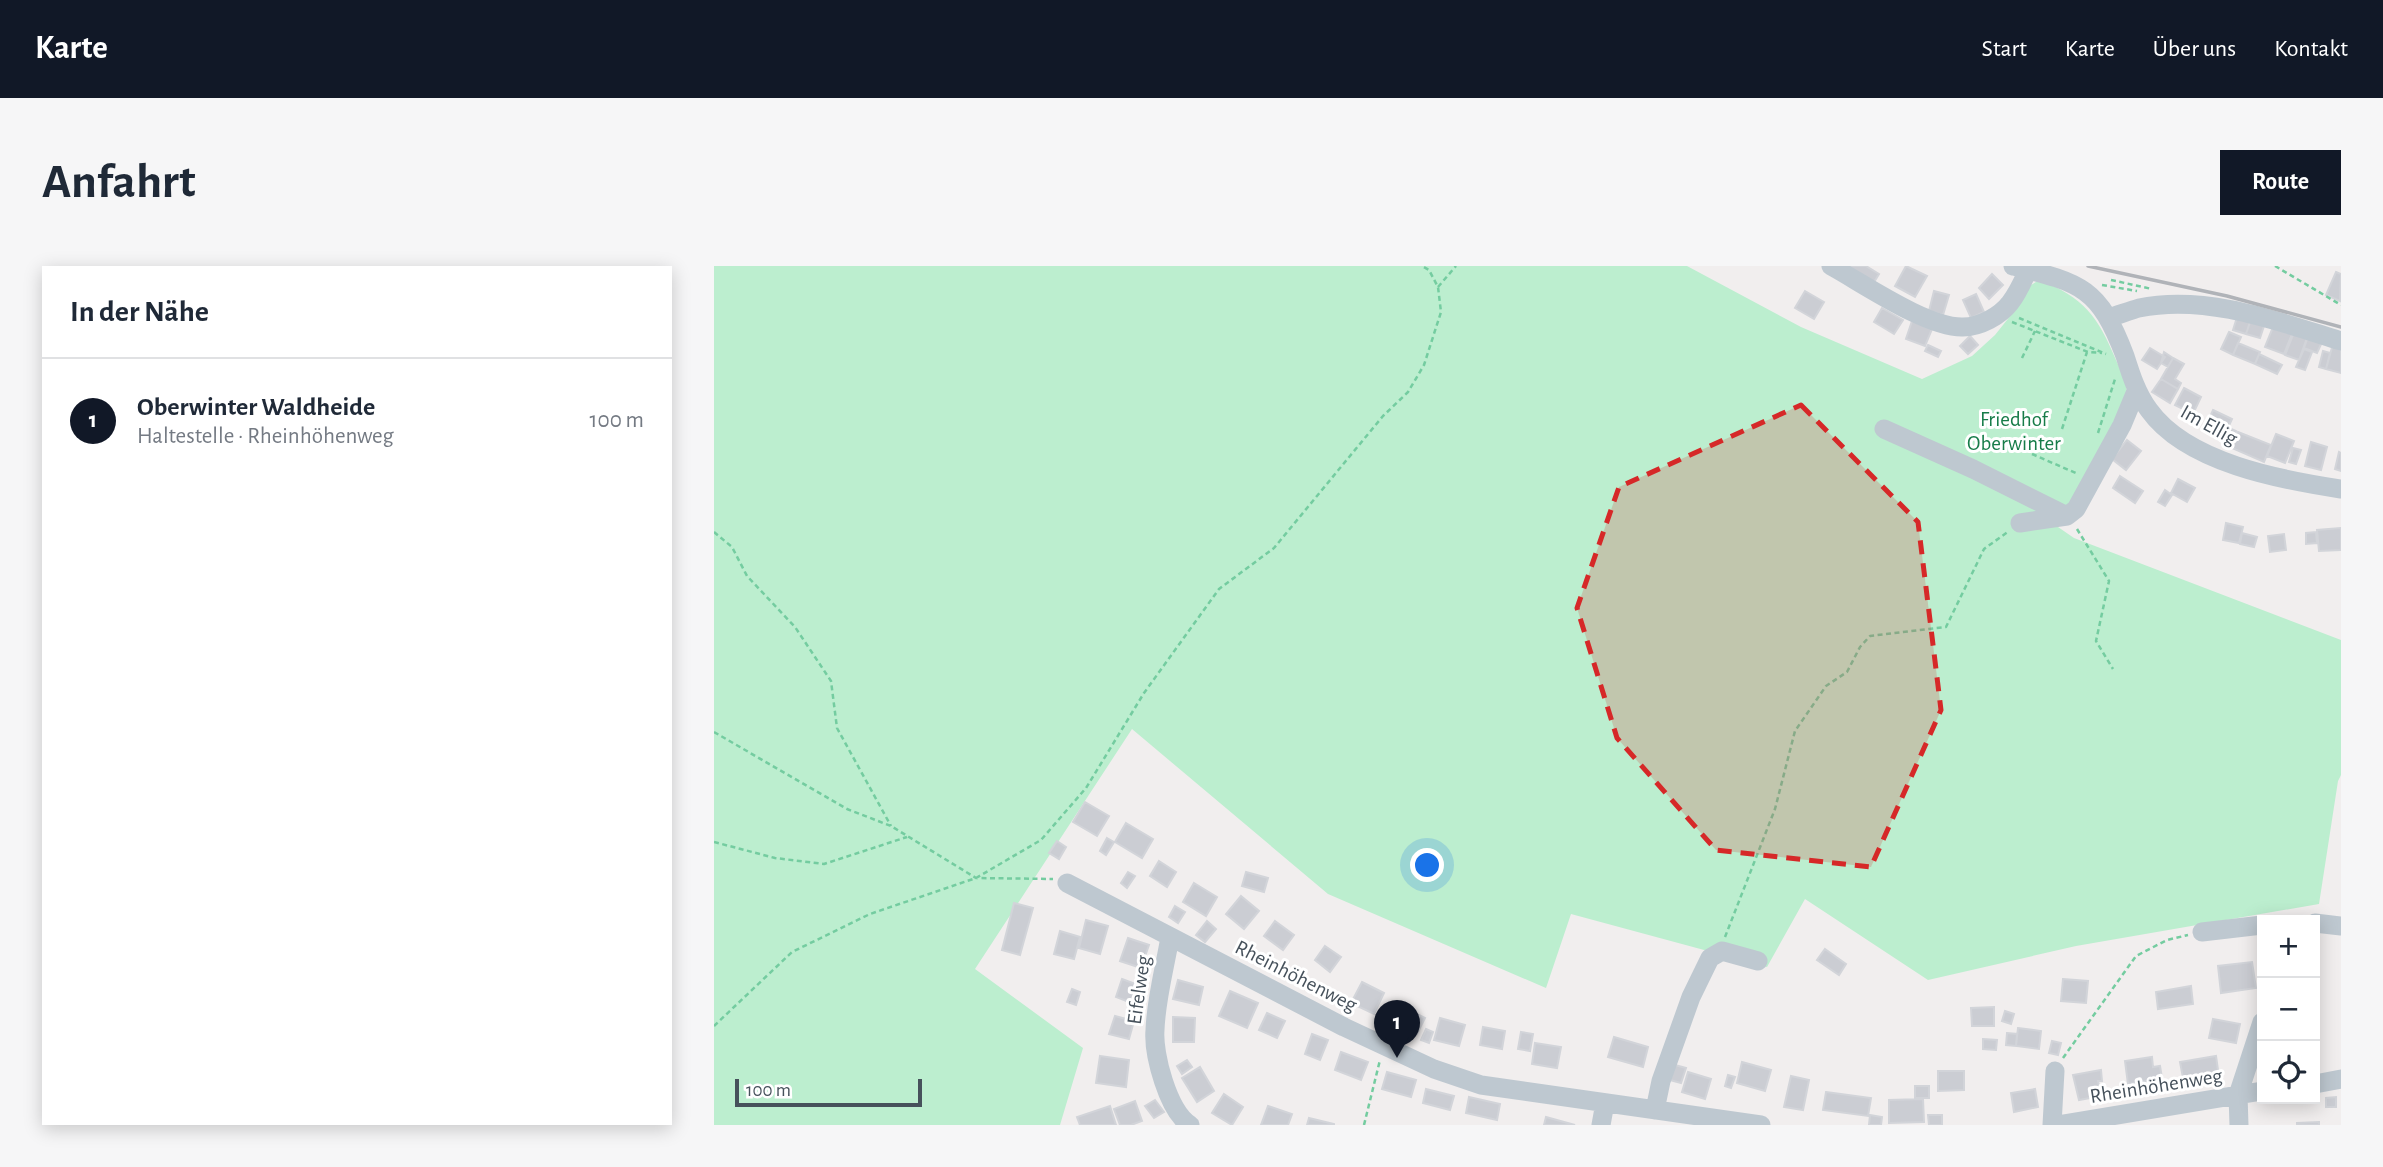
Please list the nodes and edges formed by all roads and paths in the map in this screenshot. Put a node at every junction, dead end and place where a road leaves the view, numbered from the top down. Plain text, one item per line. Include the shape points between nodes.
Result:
1 (1422, 266) edge
2 (1456, 266) edge
3 (1831, 266) edge
4 (2275, 266) edge
5 (2021, 268) edge
6 (1438, 287) junction
7 (2341, 305) edge
8 (2011, 315) dead end
9 (2108, 318) junction
10 (2007, 320) dead end
11 (2035, 331) junction
12 (2341, 341) edge
13 (2088, 352) junction
14 (2105, 353) junction
15 (2112, 355) dead end
16 (2022, 358) dead end
17 (2117, 371) dead end
18 (2137, 389) junction
19 (1884, 429) dead end
20 (2062, 429) dead end
21 (2096, 440) dead end
22 (2032, 454) dead end
23 (2085, 477) dead end
24 (2341, 489) edge
25 (2067, 516) junction
26 (2020, 523) joint
27 (714, 532) edge
28 (2113, 670) dead end
29 (714, 732) edge
30 (891, 826) junction
31 (907, 836) junction
32 (714, 842) edge
33 (976, 878) junction
34 (1067, 883) joint
35 (2320, 924) edge
36 (2257, 926) edge
37 (2341, 926) edge
38 (2202, 932) joint
39 (1170, 937) junction
40 (1720, 952) junction
41 (1758, 961) dead end
42 (714, 1026) edge
43 (2257, 1037) edge
44 (1384, 1047) junction
45 (2055, 1071) joint
46 (2341, 1079) edge
47 (2320, 1083) edge
48 (2257, 1092) edge
49 (2238, 1095) junction
50 (1605, 1104) junction
51 (1655, 1110) junction
52 (1190, 1125) edge
53 (1364, 1125) edge
54 (1601, 1125) edge
55 (1762, 1125) edge
56 (2060, 1125) edge
57 (2239, 1125) edge

1 - 6 path
2 - 6 path
3 - 5 street via 1931,320 1966,328 1981,324 2009,305 2018,293
4 - 7 path
5 - 9 street, Im Ellig via 2076,285 2090,294
6 - 33 path via 1441,312 1423,365 1408,392 1274,548 1219,589 1144,693 1086,788 1041,840
8 - 14 path
9 - 12 street via 2163,305 2194,305 2258,316
9 - 18 street, Im Ellig
10 - 11 path
11 - 13 path
11 - 16 path
13 - 14 path
13 - 20 path
14 - 15 path
17 - 21 path
18 - 24 street, Im Ellig via 2162,424 2195,447 2264,475
18 - 25 street via 2096,473 2076,509
19 - 25 street
22 - 23 path
25 - 26 street
25 - 28 path via 2109,581 2096,640
26 - 40 path via 1984,549 1946,627 1870,636 1847,672 1826,686 1794,731 1775,809
27 - 30 path via 732,547 747,576 795,626 831,681 837,728
29 - 30 path via 847,808
30 - 31 path
31 - 32 path via 824,864 775,858
31 - 33 path
33 - 34 path via 1051,878
33 - 42 path via 870,914 792,952
34 - 39 street, Rheinhöhenweg
35 - 37 street
36 - 38 street
38 - 45 path via 2167,940 2136,956
39 - 44 street, Rheinhöhenweg
39 - 52 street, Eifelweg via 1154,1031 1161,1071 1174,1106
40 - 41 street
40 - 51 street via 1710,958 1691,997
43 - 49 street
44 - 50 street, Rheinhöhenweg via 1481,1085
44 - 53 path
45 - 56 street
46 - 47 street
48 - 49 street, Rheinhöhenweg
49 - 56 street, Rheinhöhenweg
49 - 57 street
50 - 51 street, Rheinhöhenweg
50 - 54 street
51 - 55 street, Rheinhöhenweg

